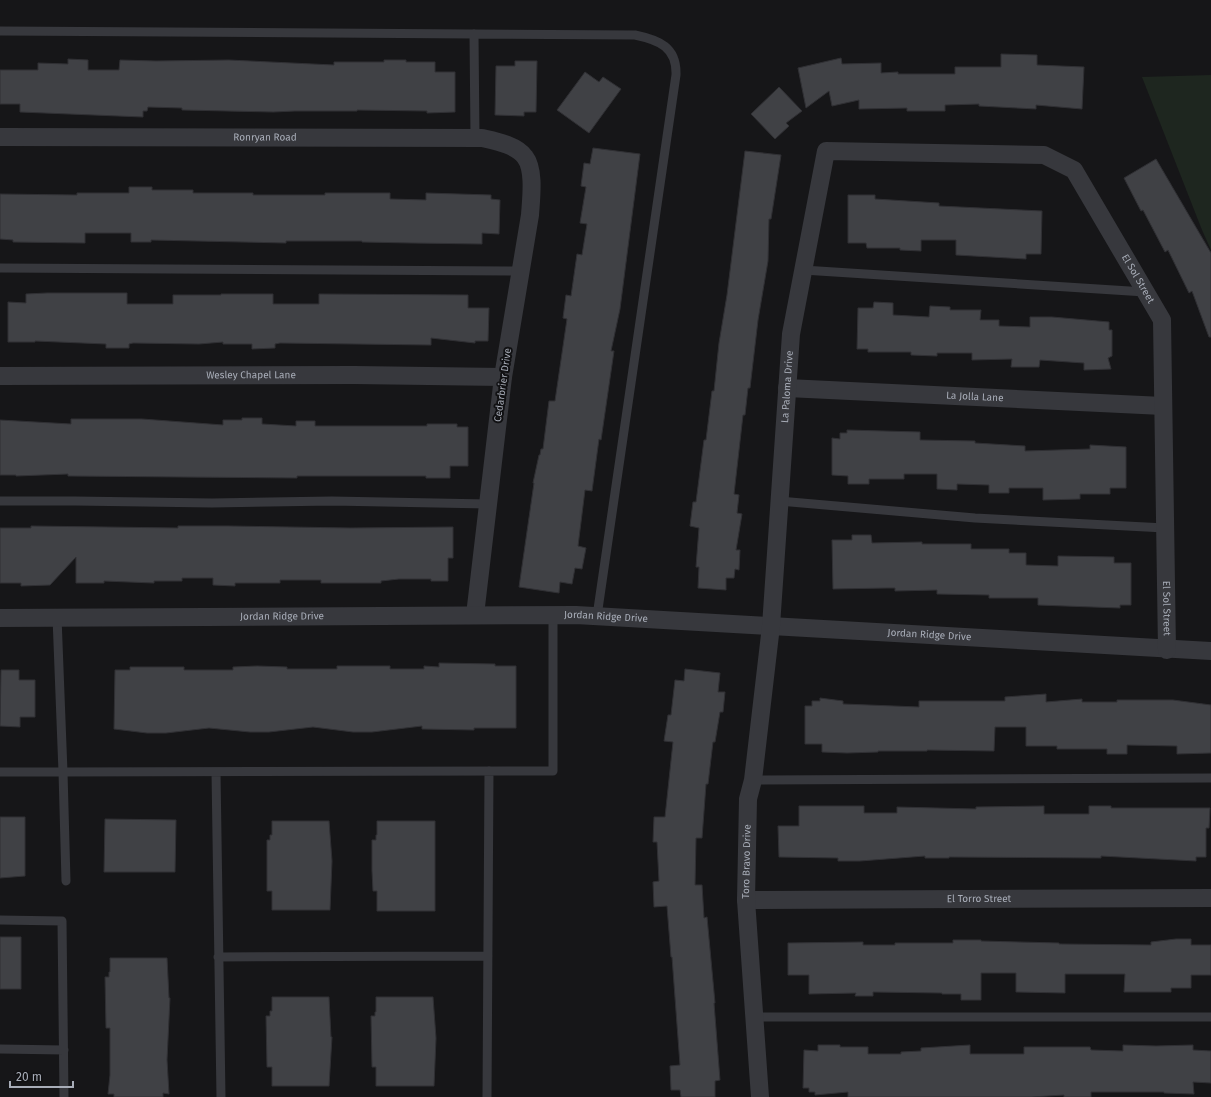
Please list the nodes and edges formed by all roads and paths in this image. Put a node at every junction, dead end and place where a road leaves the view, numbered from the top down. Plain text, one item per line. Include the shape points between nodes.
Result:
1 (0, 31) edge
2 (474, 34) junction
3 (0, 137) edge
4 (475, 138) junction
5 (826, 150) joint
6 (525, 156) joint
7 (0, 268) edge
8 (803, 270) junction
9 (520, 271) junction
10 (1145, 292) junction
11 (0, 376) edge
12 (503, 377) junction
13 (787, 388) junction
14 (1163, 406) junction
15 (0, 501) edge
16 (779, 501) junction
17 (488, 504) junction
18 (1165, 528) junction
19 (475, 615) junction
20 (553, 615) junction
21 (597, 616) junction
22 (57, 617) junction
23 (0, 618) edge
24 (771, 626) junction
25 (1167, 650) junction
26 (1211, 652) edge
27 (489, 771) junction
28 (0, 772) edge
29 (63, 772) junction
30 (216, 772) junction
31 (1211, 778) edge
32 (753, 780) junction
33 (66, 881) dead end
34 (1211, 898) edge
35 (746, 900) junction
36 (0, 920) edge
37 (488, 956) junction
38 (218, 957) junction
39 (754, 1017) junction
40 (1211, 1017) edge
41 (0, 1049) edge
42 (64, 1050) junction
43 (64, 1097) edge
44 (220, 1097) edge
45 (487, 1097) edge
46 (760, 1097) edge

1 - 2 lane
2 - 4 lane
2 - 21 lane via 635,35 651,38 661,44 671,52 677,66
3 - 4 street, Ronryan Road
4 - 6 street, Ronryan Road via 497,141
5 - 8 street, La Paloma Drive
5 - 10 street, El Sol Street via 1044,155 1074,170
6 - 9 street, Cedarbrier Drive via 530,172 532,195
7 - 9 lane
8 - 10 lane
8 - 13 street, La Paloma Drive via 791,334
9 - 12 street, Cedarbrier Drive
10 - 14 street, El Sol Street via 1162,320
11 - 12 street, Wesley Chapel Lane
12 - 17 street, Cedarbrier Drive
13 - 14 street, La Jolla Lane
13 - 16 street, La Paloma Drive
14 - 18 street, El Sol Street
15 - 17 lane via 332,501
16 - 18 lane via 975,518
16 - 24 street, La Paloma Drive
17 - 19 street, Cedarbrier Drive
18 - 25 street, El Sol Street
19 - 20 street, Jordan Ridge Drive
19 - 22 street, Jordan Ridge Drive
20 - 21 street, Jordan Ridge Drive
20 - 27 lane via 553,771
21 - 24 street, Jordan Ridge Drive
22 - 23 street, Jordan Ridge Drive
22 - 29 lane
24 - 25 street, Jordan Ridge Drive
24 - 32 street, Toro Bravo Drive
25 - 26 street, Jordan Ridge Drive
27 - 30 lane
27 - 37 lane
28 - 29 lane
29 - 30 lane
29 - 33 lane
30 - 38 lane
31 - 32 lane
32 - 35 street, Toro Bravo Drive via 748,799
34 - 35 street, El Torro Street
35 - 39 street, Toro Bravo Drive
36 - 42 lane via 62,921
37 - 38 lane
37 - 45 lane
38 - 44 lane
39 - 40 lane
39 - 46 street, Toro Bravo Drive
41 - 42 lane
42 - 43 lane

